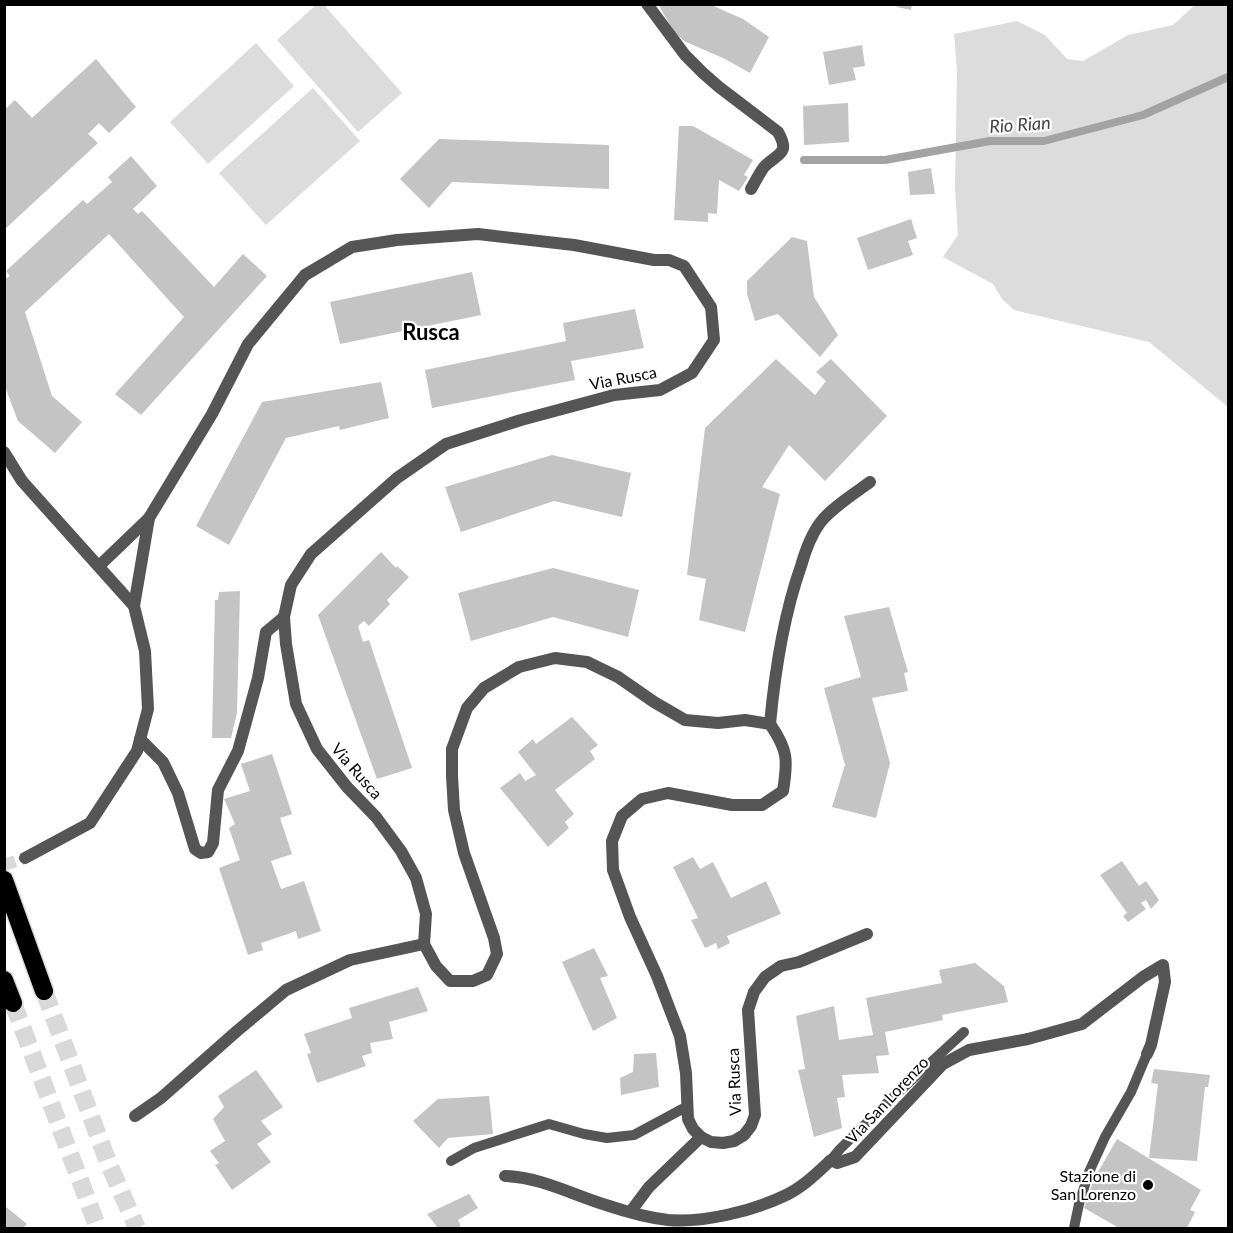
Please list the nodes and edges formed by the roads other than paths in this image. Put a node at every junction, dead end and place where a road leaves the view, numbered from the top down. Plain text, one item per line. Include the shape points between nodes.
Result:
1 (647, 4) edge
2 (751, 189) dead end
3 (4, 452) edge
4 (870, 482) dead end
5 (149, 518) junction
6 (99, 566) junction
7 (134, 606) junction
8 (284, 617) junction
9 (770, 724) junction
10 (140, 739) junction
11 (25, 858) tunnel mouth
12 (4, 880) edge
13 (867, 934) dead end
14 (424, 944) junction
15 (4, 980) edge
16 (44, 991) tunnel mouth
17 (13, 1003) tunnel mouth
18 (964, 1032) dead end
19 (1147, 1054) joint
20 (686, 1107) junction
21 (135, 1116) dead end
22 (701, 1137) junction
23 (831, 1160) junction
24 (451, 1161) dead end
25 (505, 1176) dead end
26 (631, 1211) junction
27 (1074, 1228) edge

1 - 2 street via 685,55 782,140 780,156 762,169
3 - 6 street via 22,481
4 - 9 street via 820,523 807,548 784,625
5 - 6 street, Via Rusca
5 - 7 street, Via Rusca
5 - 8 street, Via Rusca via 212,414 248,344 305,275 351,247 478,234 574,244 684,266 711,307 714,340 692,373 660,390 614,395 446,444 398,478 311,554 291,585
6 - 7 street
7 - 10 street via 144,651 148,709
8 - 10 street via 266,632 238,751 218,790 213,843 208,852 195,849 178,793 162,762
8 - 14 street, Via Rusca via 296,704 317,749 376,817 416,878 426,915
9 - 14 street via 686,720 587,662 555,658 504,675 484,688 467,708 452,750 454,810 497,954 487,975 473,981 450,981
9 - 20 street via 782,742 787,767 783,790 762,805 732,805 668,793 642,799 622,816 612,841 613,870 680,1036 687,1073
10 - 11 street via 137,751 90,823
12 - 16 highway
13 - 22 street, Via Rusca via 781,966 765,977 748,1010 755,1104 751,1126 734,1141 711,1142
14 - 21 street via 351,960 286,990
15 - 17 highway
18 - 23 lane via 891,1098
19 - 23 street, Via San Lorenzo via 1165,982 1163,966 1143,976 1082,1024 969,1050 943,1064 855,1157 837,1163
19 - 27 lane via 1089,1172
20 - 22 street via 693,1129
20 - 24 lane via 634,1135 607,1138 549,1124 474,1148
22 - 26 street via 649,1187
23 - 26 street via 786,1196 749,1209 703,1219 668,1220
25 - 26 street via 528,1178

